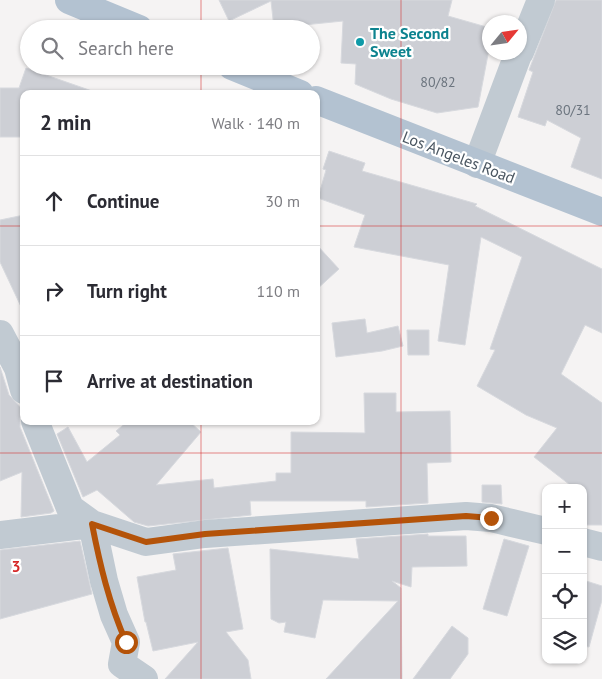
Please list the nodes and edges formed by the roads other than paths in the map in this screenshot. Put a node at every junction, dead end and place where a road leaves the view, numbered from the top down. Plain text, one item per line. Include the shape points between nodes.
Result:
1 (69, 0) edge
2 (541, 0) edge
3 (117, 20) edge
4 (527, 33) edge
5 (516, 60) edge
6 (254, 75) edge
7 (290, 90) edge
8 (320, 102) edge
9 (477, 164) junction
10 (602, 212) edge
11 (0, 334) edge
12 (20, 375) edge
13 (37, 425) edge
14 (92, 524) junction
15 (542, 530) edge
16 (0, 534) edge
17 (587, 543) edge
18 (602, 547) edge
19 (144, 679) edge

1 - 3 main road
2 - 4 street
5 - 9 street
6 - 7 main road
8 - 9 main road, Los Angeles Road
9 - 10 main road, Los Angeles Road
11 - 12 street
13 - 14 street via 70,508
14 - 15 street via 146,542 205,534 466,516 491,518
14 - 16 street
14 - 19 street via 104,582 126,642 122,664
17 - 18 street

